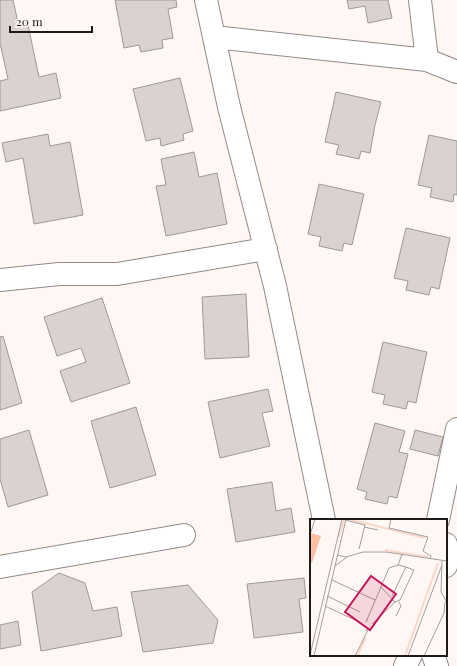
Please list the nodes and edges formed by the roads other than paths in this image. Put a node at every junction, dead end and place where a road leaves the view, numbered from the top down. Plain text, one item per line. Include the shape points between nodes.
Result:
1 (206, 0) edge
2 (420, 0) edge
3 (214, 37) junction
4 (427, 60) junction
5 (457, 72) edge
6 (266, 249) junction
7 (0, 280) edge
8 (457, 429) edge
9 (324, 519) edge
10 (438, 519) edge
11 (184, 535) dead end
12 (447, 548) edge
13 (447, 563) edge
14 (0, 567) edge
15 (410, 656) edge
16 (433, 656) edge
17 (405, 666) edge
18 (437, 666) edge

1 - 3 street
2 - 4 street
3 - 4 street
3 - 6 street via 229,107
4 - 5 street
6 - 7 street via 117,274 59,274
6 - 9 street
8 - 10 street
11 - 14 street
12 - 13 street
15 - 17 street
16 - 18 street

